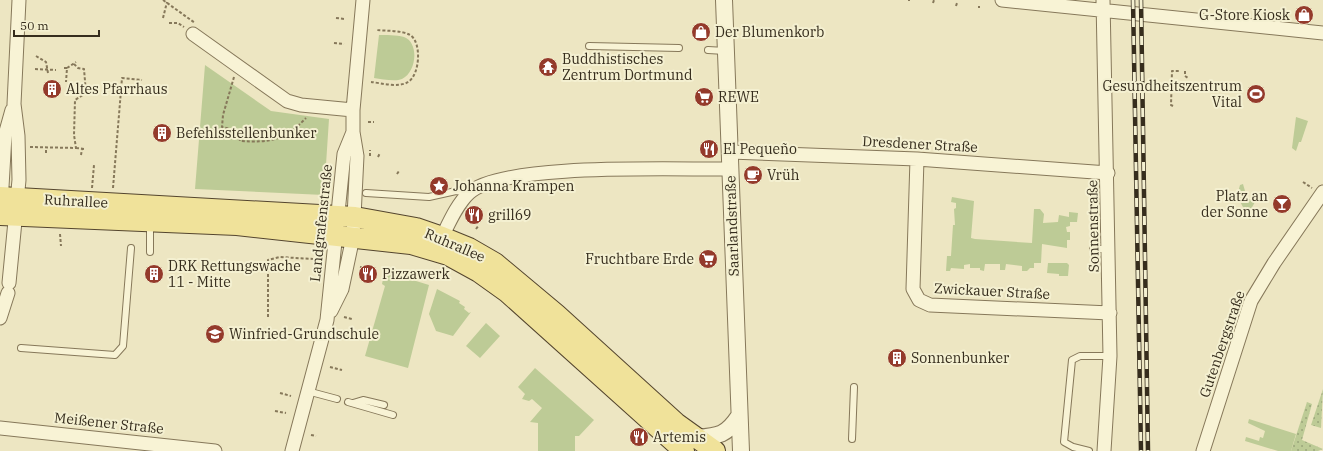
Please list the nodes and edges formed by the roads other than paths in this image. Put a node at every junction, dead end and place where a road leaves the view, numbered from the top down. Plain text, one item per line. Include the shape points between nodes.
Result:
1 (19, 0) edge
2 (363, 0) edge
3 (724, 0) edge
4 (1002, 0) edge
5 (1103, 6) edge
6 (1323, 33) edge
7 (193, 34) road end
8 (589, 46) dead end
9 (679, 48) dead end
10 (708, 50) dead end
11 (726, 51) junction
12 (353, 110) junction
13 (353, 132) junction
14 (730, 152) junction
15 (917, 159) junction
16 (730, 169) junction
17 (1108, 173) junction
18 (1323, 192) edge
19 (366, 193) dead end
20 (469, 193) junction
21 (5, 209) edge
22 (151, 213) junction
23 (346, 216) junction
24 (344, 236) junction
25 (442, 237) junction
26 (130, 248) dead end
27 (1092, 249) dead end
28 (1109, 249) junction
29 (150, 252) dead end
30 (1110, 314) junction
31 (0, 318) edge
32 (327, 320) junction
33 (21, 348) dead end
34 (1110, 356) junction
35 (854, 387) dead end
36 (307, 391) junction
37 (337, 399) dead end
38 (384, 405) dead end
39 (393, 415) dead end
40 (739, 416) junction
41 (0, 428) edge
42 (852, 439) dead end
43 (680, 446) edge
44 (214, 451) edge
45 (292, 451) edge
46 (715, 451) edge
47 (741, 451) edge
48 (1089, 451) edge
49 (1104, 451) edge
50 (1203, 451) edge

1 - 21 street via 14,104 18,136
2 - 12 street, Landgrafenstraße
3 - 11 street, Saarlandstraße
4 - 5 street
5 - 6 street
5 - 17 street, Sonnenstraße
7 - 12 street via 286,101
8 - 9 lane
10 - 11 lane
11 - 14 street, Saarlandstraße
12 - 13 street, Landgrafenstraße
13 - 23 street, Landgrafenstraße via 358,156
13 - 23 street, Landgrafenstraße via 344,154
14 - 15 street, Dresdener Straße
14 - 16 street, Saarlandstraße
15 - 17 street, Dresdener Straße
15 - 30 street, Zwickauer Straße via 913,289 919,300 930,305
16 - 20 street via 570,170 512,178 484,185
16 - 40 street, Saarlandstraße
17 - 28 street, Sonnenstraße
18 - 50 street, Gutenbergstraße via 1251,301
19 - 20 lane via 429,197 456,191
20 - 25 street
21 - 22 main road, Ruhrallee
21 - 31 street via 9,288
22 - 23 main road, Ruhrallee
22 - 24 main road, Ruhrallee
22 - 29 lane
23 - 24 street, Landgrafenstraße
23 - 24 street, Landgrafenstraße
23 - 25 main road, Ruhrallee via 416,228
24 - 32 street, Landgrafenstraße via 333,266
24 - 32 street, Landgrafenstraße via 342,289
24 - 43 main road, Ruhrallee via 411,244 442,253 479,272 540,320
25 - 43 main road, Ruhrallee via 469,248 495,263 556,314 676,423
26 - 33 lane via 123,346 115,355
27 - 28 lane
28 - 30 street, Sonnenstraße
30 - 34 street, Sonnenstraße
32 - 36 street, Landgrafenstraße
34 - 48 lane via 1080,356 1072,360 1064,442
34 - 49 street, Sonnenstraße
35 - 42 lane
36 - 37 lane
36 - 45 street, Landgrafenstraße
38 - 39 lane via 363,400 350,402
40 - 43 street via 732,427 724,433
40 - 47 street, Saarlandstraße
41 - 44 street, Meißener Straße
43 - 46 main road, Ruhrallee

